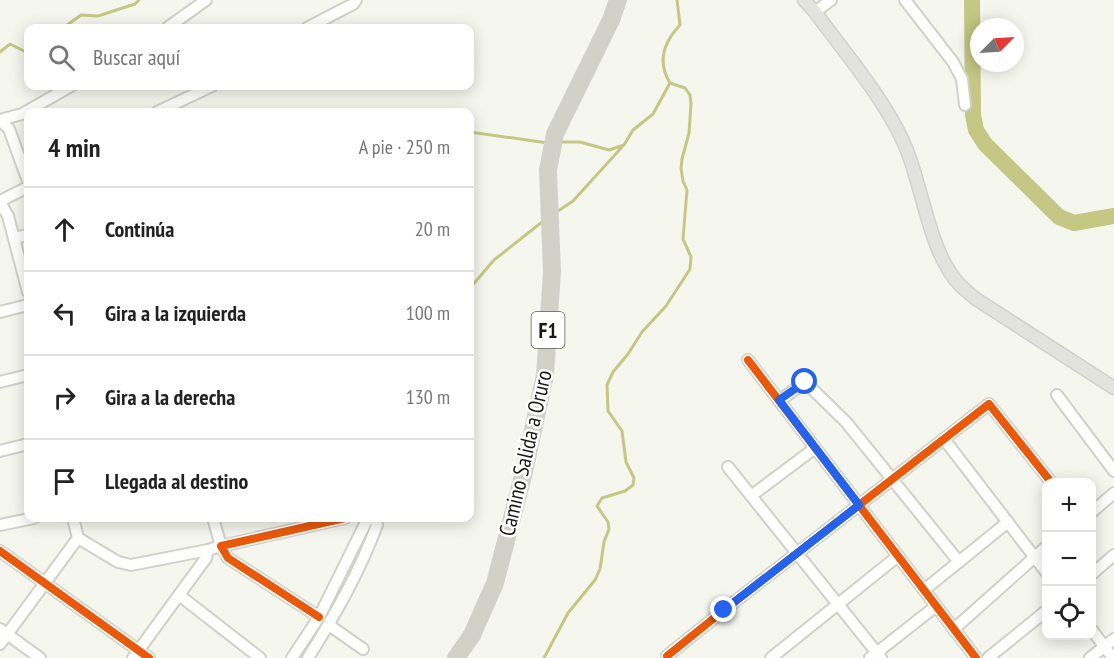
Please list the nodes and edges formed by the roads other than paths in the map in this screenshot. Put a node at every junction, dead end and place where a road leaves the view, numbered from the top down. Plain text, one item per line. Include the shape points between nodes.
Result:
1 (206, 0) edge
2 (356, 0) edge
3 (618, 0) edge
4 (627, 0) edge
5 (804, 0) edge
6 (831, 0) edge
7 (905, 0) edge
8 (815, 12) junction
9 (611, 20) junction
10 (173, 24) edge
11 (315, 24) edge
12 (64, 90) edge
13 (204, 90) edge
14 (965, 105) dead end
15 (32, 108) edge
16 (165, 108) edge
17 (24, 113) edge
18 (0, 120) edge
19 (24, 170) edge
20 (24, 189) edge
21 (0, 202) edge
22 (24, 236) edge
23 (14, 238) junction
24 (24, 277) edge
25 (24, 306) edge
26 (0, 312) edge
27 (748, 360) dead end
28 (24, 376) edge
29 (0, 382) edge
30 (1114, 388) edge
31 (1057, 395) dead end
32 (779, 400) junction
33 (944, 439) junction
34 (24, 445) edge
35 (815, 447) junction
36 (0, 451) edge
37 (728, 467) dead end
38 (1114, 471) edge
39 (1047, 478) edge
40 (892, 479) junction
41 (1114, 493) edge
42 (751, 495) junction
43 (859, 505) junction
44 (1096, 509) edge
45 (24, 520) edge
46 (74, 522) edge
47 (214, 522) edge
48 (327, 522) edge
49 (367, 522) edge
50 (376, 522) edge
51 (1008, 522) junction
52 (0, 525) edge
53 (78, 538) junction
54 (221, 546) junction
55 (208, 550) junction
56 (0, 551) edge
57 (1042, 551) edge
58 (797, 554) junction
59 (1114, 555) edge
60 (898, 556) junction
61 (1035, 556) junction
62 (959, 562) junction
63 (1042, 565) edge
64 (1096, 571) edge
65 (45, 584) junction
66 (924, 590) junction
67 (179, 595) junction
68 (838, 604) junction
69 (936, 606) junction
70 (1042, 615) edge
71 (319, 617) junction
72 (329, 625) junction
73 (954, 629) junction
74 (4, 632) edge
75 (1096, 635) edge
76 (1114, 639) edge
77 (0, 644) edge
78 (1104, 646) junction
79 (363, 649) dead end
80 (136, 654) edge
81 (667, 656) dead end
82 (876, 656) edge
83 (40, 658) edge
84 (149, 658) edge
85 (261, 658) edge
86 (292, 658) edge
87 (308, 658) edge
88 (456, 658) edge
89 (771, 658) edge
90 (976, 658) edge
91 (987, 658) edge
92 (1090, 658) edge
93 (1113, 658) edge

1 - 10 street
2 - 11 street
3 - 9 highway, Camino Salida a Oruro / F1
4 - 9 main road
5 - 8 main road
6 - 8 street
7 - 14 street via 953,62 962,79
8 - 30 main road via 890,117 906,149 934,236 958,283 976,299
9 - 88 highway, Camino Salida a Oruro / F1 via 555,134 548,170 552,272 545,375 495,583 472,636
12 - 15 street
13 - 16 street
17 - 18 street
18 - 19 street via 9,129
20 - 21 street
21 - 23 street
22 - 23 street
23 - 24 street
25 - 26 street
27 - 32 street
28 - 29 street
31 - 38 street
32 - 35 street
32 - 40 street via 805,382 846,422
33 - 39 street via 989,404
33 - 40 street
33 - 51 street
34 - 36 street
35 - 42 street
35 - 43 street
37 - 42 street
40 - 43 street
40 - 62 street
41 - 44 street
42 - 58 street
43 - 58 street
43 - 60 street
45 - 52 street
46 - 53 street
47 - 54 street
48 - 54 street
49 - 71 street
50 - 72 street via 363,561
51 - 61 street
51 - 62 street
53 - 55 street via 118,562 131,565
53 - 65 street
54 - 55 street
54 - 71 street via 228,558
55 - 67 street
56 - 65 street
57 - 61 street
58 - 68 street
58 - 81 street
59 - 64 street
60 - 66 street
60 - 68 street
61 - 63 street
61 - 73 street
62 - 66 street
65 - 74 street
65 - 80 street
66 - 69 street
67 - 80 street
67 - 85 street
68 - 82 street
68 - 89 street
69 - 73 street
69 - 82 street
70 - 91 street
71 - 86 street
72 - 79 street
72 - 87 street
73 - 90 street
74 - 77 street
74 - 83 street
75 - 78 street
76 - 78 street
78 - 92 street
78 - 93 street
80 - 84 street

